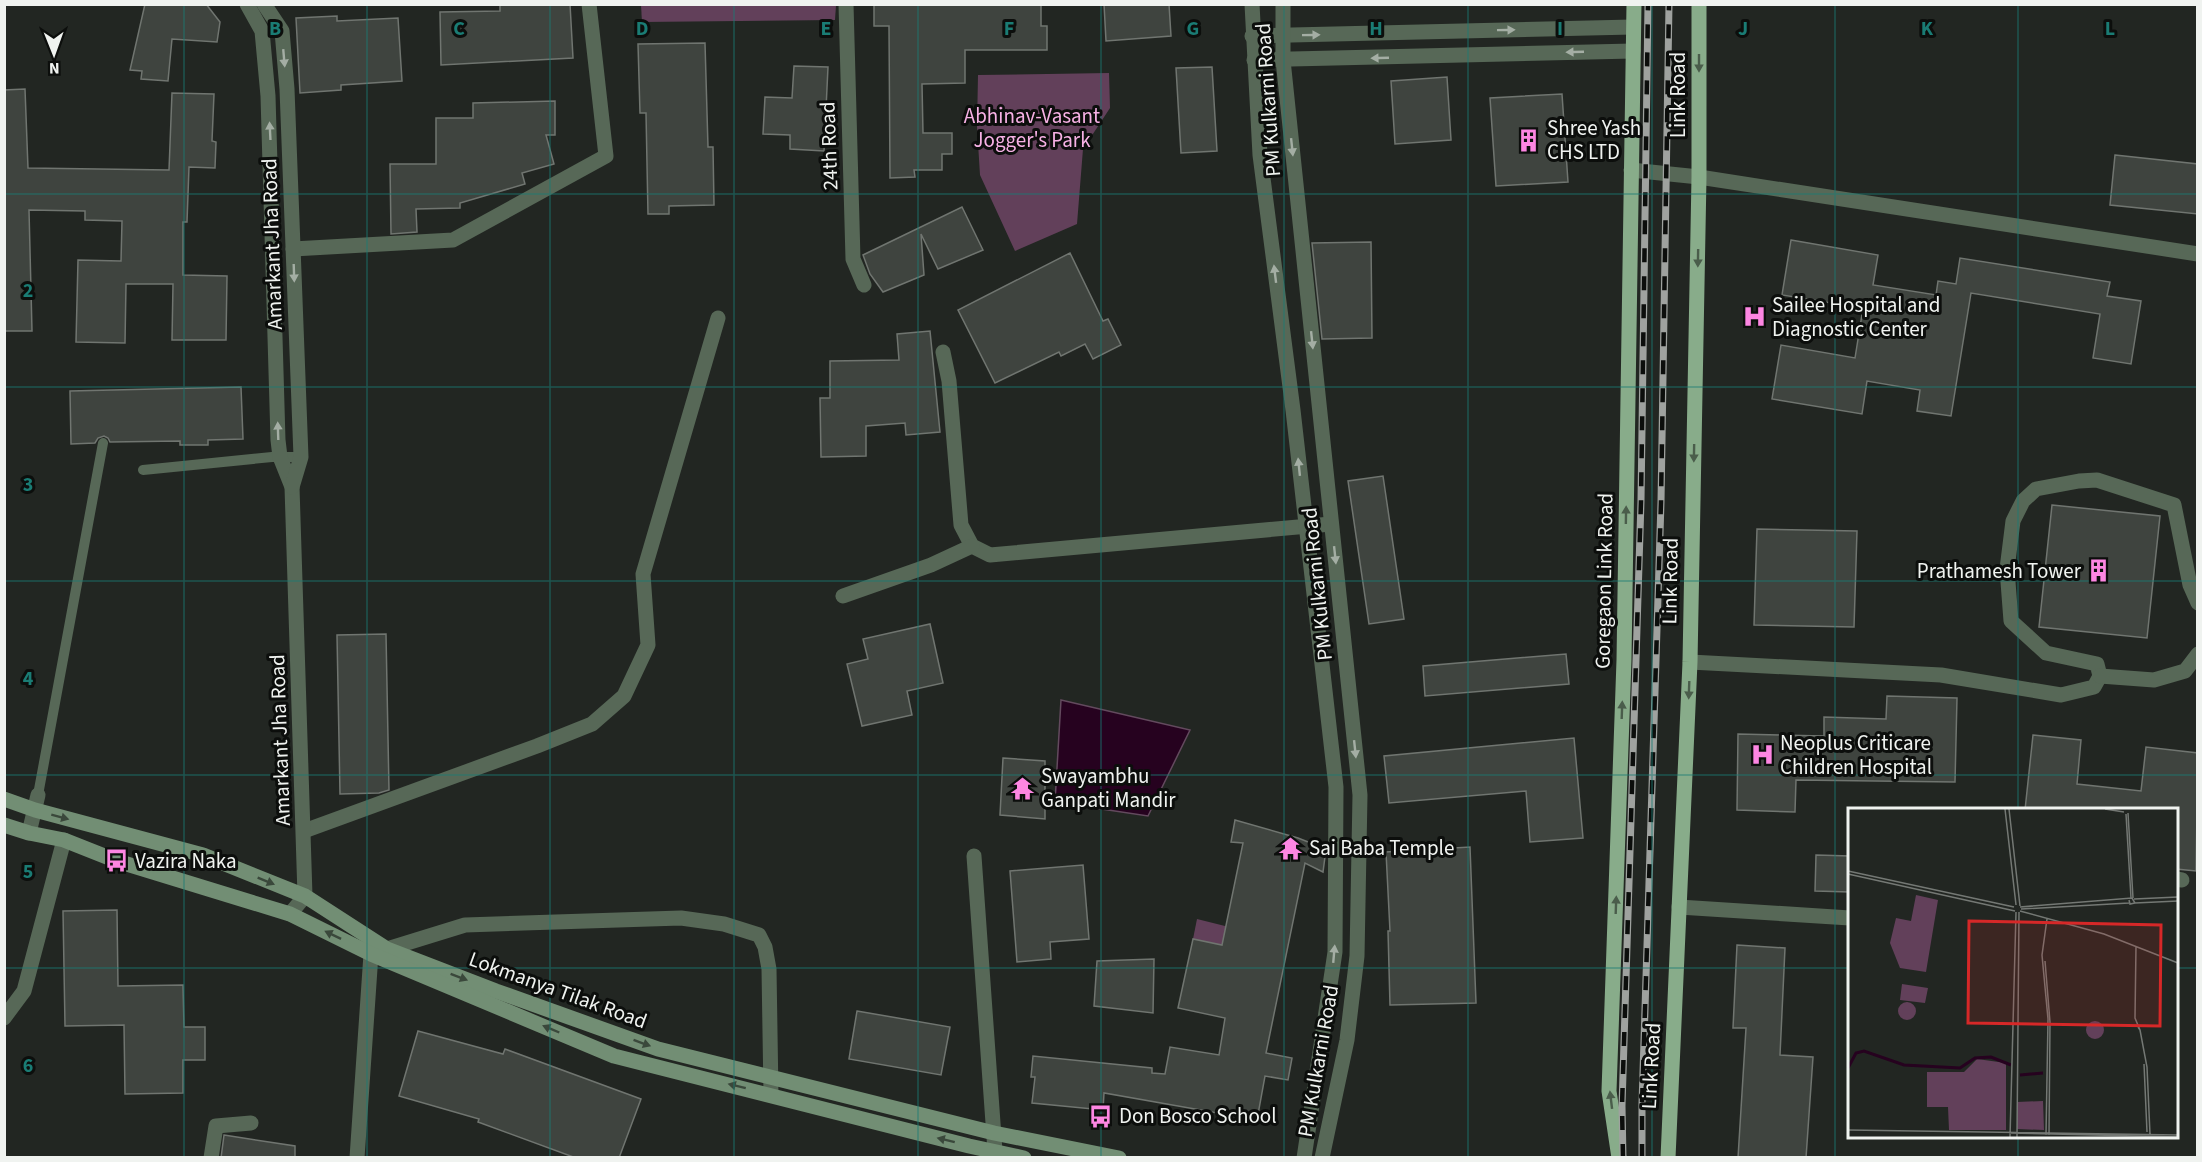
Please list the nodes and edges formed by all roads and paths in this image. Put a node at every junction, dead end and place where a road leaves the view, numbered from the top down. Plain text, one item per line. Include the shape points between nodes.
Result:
1 (247, 4) edge
2 (264, 4) edge
3 (589, 4) edge
4 (846, 4) edge
5 (1252, 4) edge
6 (1282, 4) edge
7 (1634, 4) edge
8 (1699, 4) edge
9 (1633, 27) junction
10 (1283, 35) junction
11 (1252, 36) junction
12 (1633, 51) junction
13 (1254, 60) junction
14 (1283, 60) junction
15 (1632, 170) junction
16 (1699, 177) junction
17 (293, 249) junction
18 (2198, 254) edge
19 (864, 285) dead end
20 (718, 318) dead end
21 (943, 352) dead end
22 (103, 443) dead end
23 (280, 457) junction
24 (302, 457) junction
25 (143, 470) dead end
26 (292, 487) junction
27 (1332, 524) junction
28 (1306, 526) junction
29 (972, 546) junction
30 (2194, 586) edge
31 (843, 596) dead end
32 (2198, 603) edge
33 (2198, 654) edge
34 (1690, 662) junction
35 (2100, 676) junction
36 (4, 800) edge
37 (36, 803) junction
38 (4, 825) edge
39 (304, 831) junction
40 (28, 833) junction
41 (64, 840) junction
42 (974, 856) dead end
43 (305, 896) junction
44 (1679, 907) junction
45 (290, 914) junction
46 (1848, 918) edge
47 (387, 949) junction
48 (371, 954) junction
49 (4, 1018) edge
50 (771, 1076) junction
51 (771, 1095) junction
52 (251, 1123) dead end
53 (994, 1132) junction
54 (995, 1151) junction
55 (211, 1158) edge
56 (357, 1158) edge
57 (1024, 1158) edge
58 (1119, 1158) edge
59 (1304, 1158) edge
60 (1322, 1158) edge
61 (1619, 1158) edge
62 (1668, 1158) edge

23 -> 1 street, Amarkant Jha Road via 268,96 262,31
2 -> 17 street, Amarkant Jha Road via 282,31 288,89
3 - 17 street via 606,156 453,240
4 - 19 street, 24th Road via 853,259
5 - 11 street, PM Kulkarni Road
6 - 10 street, PM Kulkarni Road
7 - 9 main road, Goregaon Link Road
8 -> 16 main road, Link Road
10 -> 9 street
9 - 12 main road, Goregaon Link Road
10 - 11 street
10 - 14 street, PM Kulkarni Road
11 - 13 street, PM Kulkarni Road
12 -> 14 street
12 - 15 main road, Goregaon Link Road
13 - 14 street
28 -> 13 street, PM Kulkarni Road via 1260,155
14 -> 27 street, PM Kulkarni Road
15 - 16 street
61 -> 15 main road, Goregaon Link Road via 1609,1091 1624,660
16 - 18 street
16 -> 34 main road, Link Road
17 -> 24 street, Amarkant Jha Road
20 - 39 street via 643,574 648,645 624,696 592,724
21 - 29 street via 949,381 958,508 961,525
22 - 37 lane
23 - 24 lane
23 - 25 lane
23 - 26 street, Amarkant Jha Road
24 - 26 street, Amarkant Jha Road
26 - 39 street, Amarkant Jha Road
27 - 28 street
27 -> 60 street, PM Kulkarni Road via 1360,795 1357,956 1347,1040
28 - 29 street via 990,555
59 -> 28 street, PM Kulkarni Road via 1335,952 1336,788
29 - 31 street
30 - 32 street
30 - 35 street via 2174,506 2097,480 2036,489 2013,521 2007,569 2011,621 2046,653 2097,664
33 - 35 street via 2185,671 2154,680
34 - 35 street via 1941,675 2061,695 2094,687
34 -> 44 main road, Link Road
36 - 37 main road, Lokmanya Tilak Road
37 - 40 street
37 -> 43 main road, Lokmanya Tilak Road via 202,855
38 - 40 main road, Lokmanya Tilak Road
39 - 43 street, Amarkant Jha Road
40 - 41 main road, Lokmanya Tilak Road
41 - 45 main road, Lokmanya Tilak Road via 117,861
41 - 49 street via 24,991
42 - 53 street
43 - 45 street
43 - 47 main road, Lokmanya Tilak Road
44 - 46 street
44 - 62 main road, Link Road
48 -> 45 main road, Lokmanya Tilak Road
47 - 48 street
47 -> 50 main road, Lokmanya Tilak Road via 658,1049
47 - 50 street via 465,926 681,918 724,924 759,935 769,969
51 -> 48 main road, Lokmanya Tilak Road via 614,1056
48 - 56 street
50 - 51 street
50 - 53 main road, Lokmanya Tilak Road
54 -> 51 main road, Lokmanya Tilak Road
52 - 55 street via 216,1126
53 - 54 street
53 - 58 main road, Lokmanya Tilak Road
54 - 57 main road, Lokmanya Tilak Road

